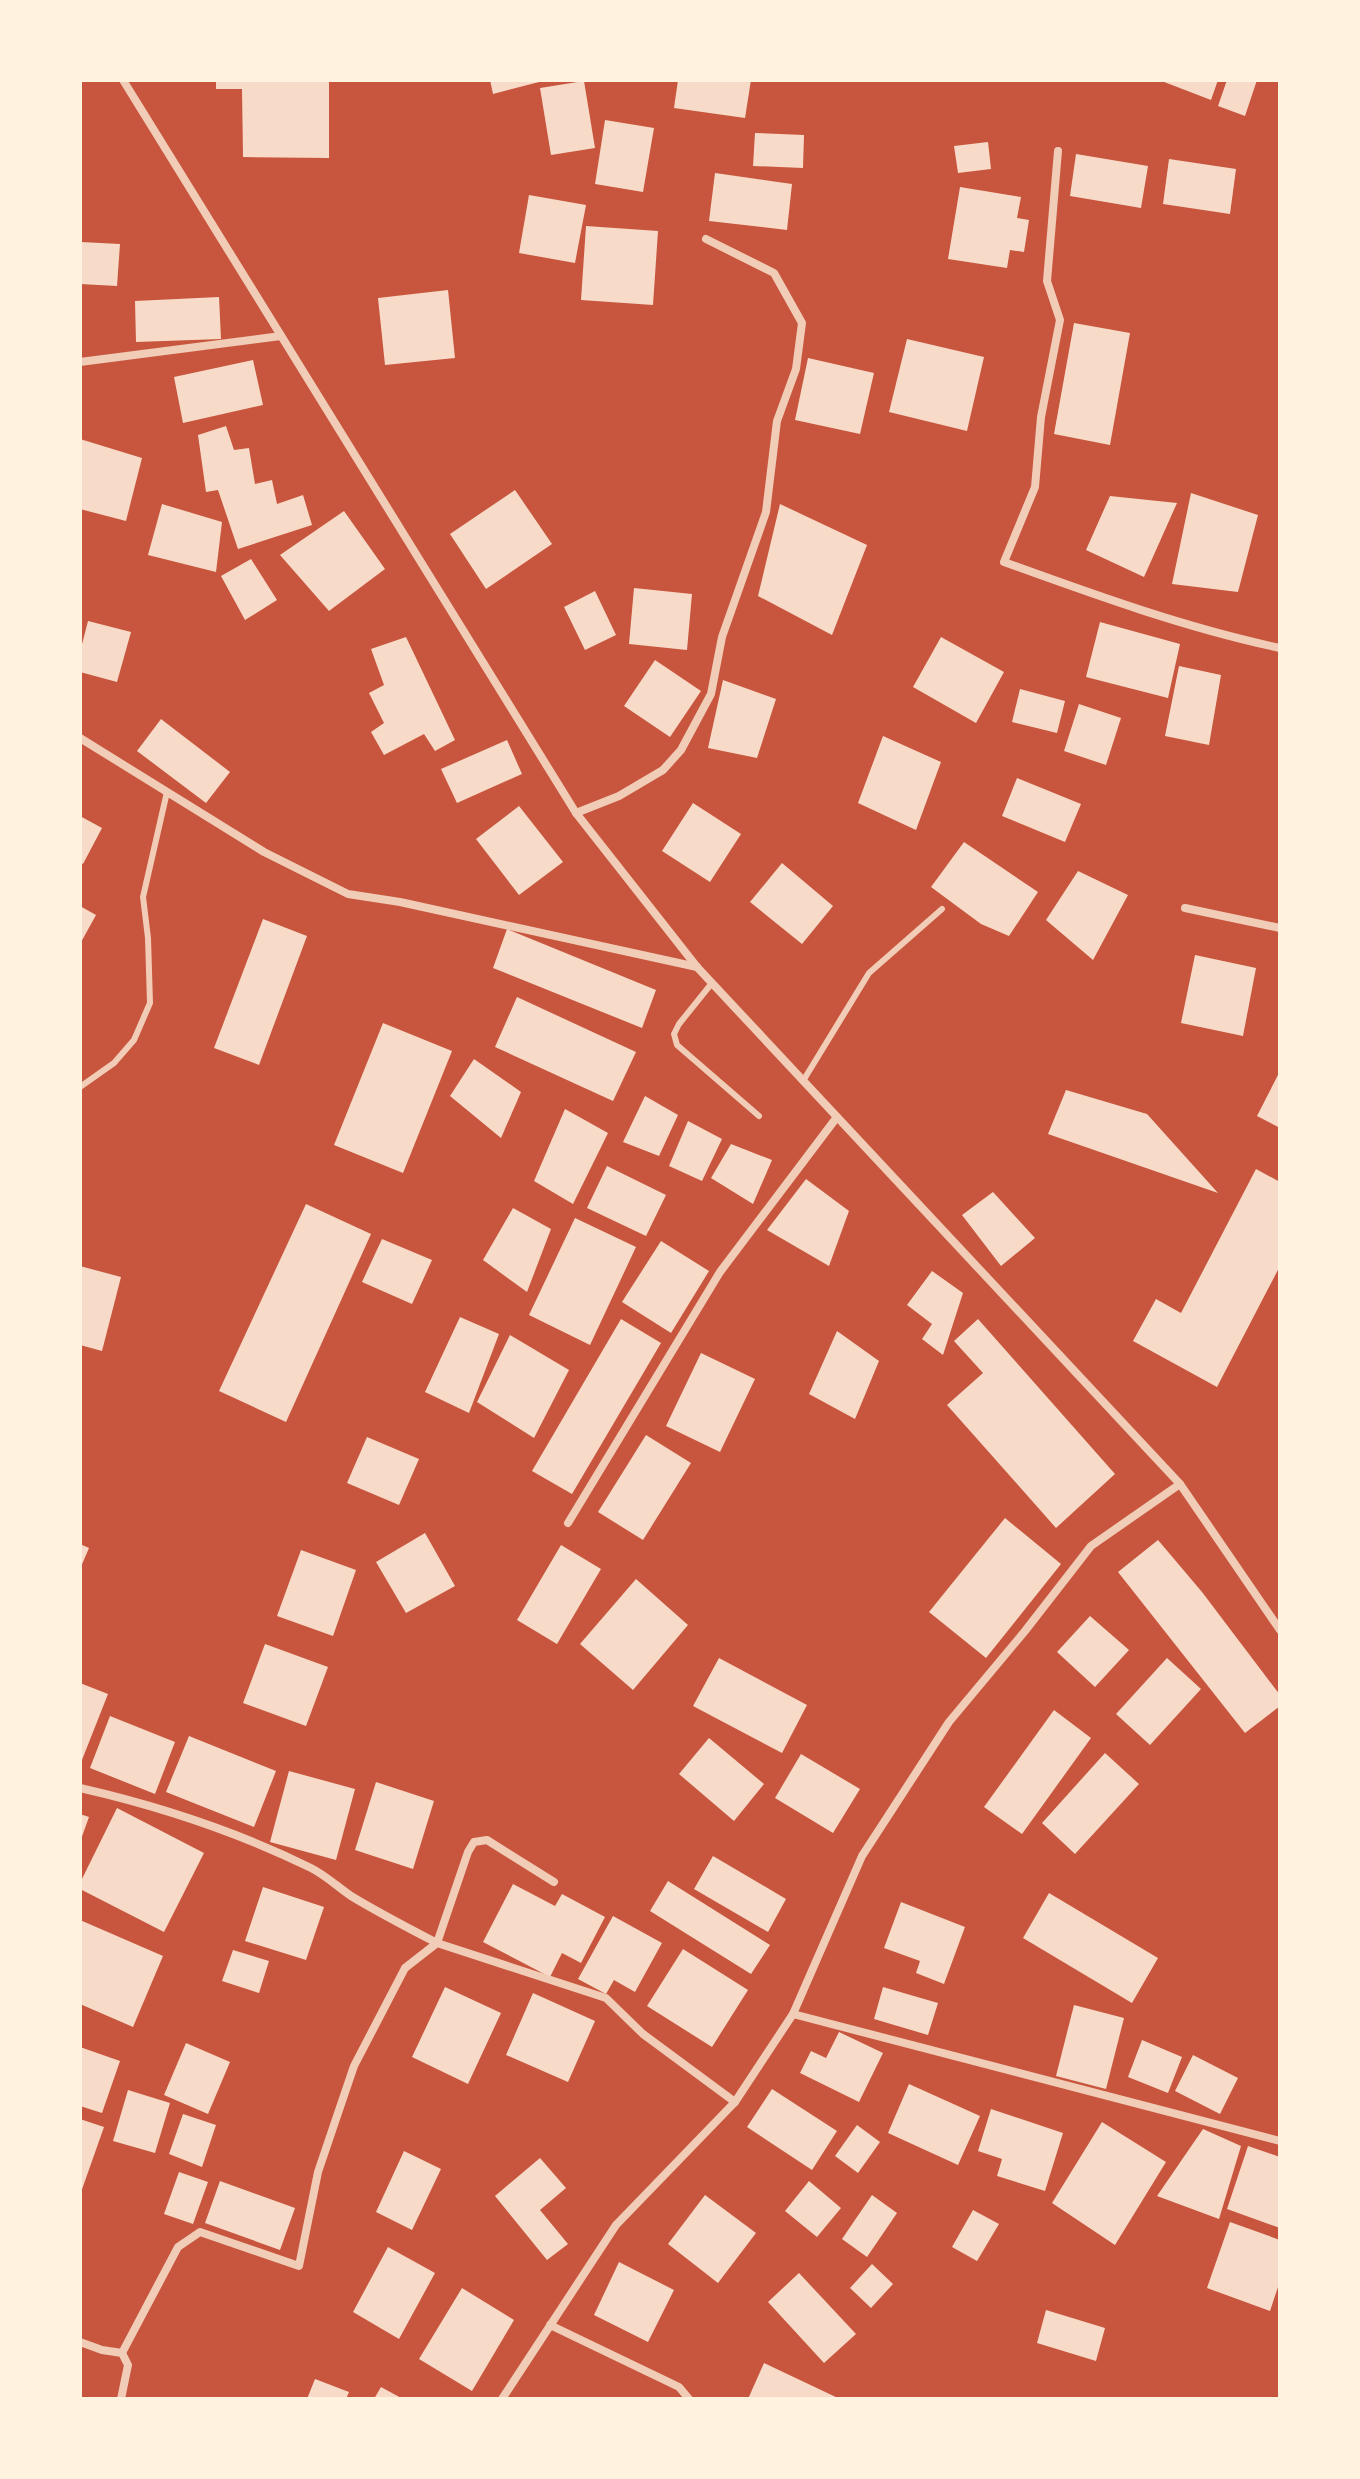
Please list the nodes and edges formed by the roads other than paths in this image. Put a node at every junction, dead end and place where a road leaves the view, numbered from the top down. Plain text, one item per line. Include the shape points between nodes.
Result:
1 (123, 80) edge
2 (1058, 151) dead end
3 (706, 239) dead end
4 (281, 336) junction
5 (80, 362) edge
6 (1280, 648) edge
7 (80, 738) edge
8 (167, 792) junction
9 (576, 813) junction
10 (1185, 908) dead end
11 (942, 909) dead end
12 (1280, 928) edge
13 (697, 967) junction
14 (712, 983) junction
15 (803, 1081) junction
16 (80, 1087) edge
17 (759, 1116) dead end
18 (837, 1117) junction
19 (1180, 1484) junction
20 (568, 1523) dead end
21 (1280, 1630) edge
22 (80, 1788) edge
23 (554, 1882) dead end
24 (437, 1943) junction
25 (793, 2014) junction
26 (735, 2102) junction
27 (1280, 2141) edge
28 (550, 2325) junction
29 (80, 2342) edge
30 (122, 2353) junction
31 (121, 2399) edge
32 (502, 2399) edge
33 (689, 2399) edge

1 - 4 street
2 - 6 street via 1047,281 1060,320 1041,417 1035,487 1004,562 1130,607
3 - 9 street via 774,273 802,323 796,369 777,421 766,512 722,637 711,694 681,750 663,770
4 - 5 street
4 - 9 street
7 - 8 street
8 - 13 street via 264,852 348,894
8 - 16 lane via 143,897 150,1003 134,1040 114,1063
9 - 13 street
10 - 12 street
11 - 15 lane via 869,973
13 - 14 street
14 - 15 street
14 - 17 lane via 679,1024 674,1034 677,1045
15 - 18 street
18 - 19 street
18 - 20 street via 720,1272
19 - 21 street
19 - 25 street via 1091,1546 949,1722 862,1856
22 - 24 street via 144,1803 314,1869
23 - 24 street via 487,1840 474,1842
24 - 26 street via 606,1998 643,2034
24 - 30 street via 405,1968 354,2066 318,2172 299,2266 200,2232 178,2247
25 - 26 street
25 - 27 street
26 - 28 street via 616,2225
28 - 32 street
28 - 33 street via 679,2387
29 - 30 street
30 - 31 street via 128,2365

